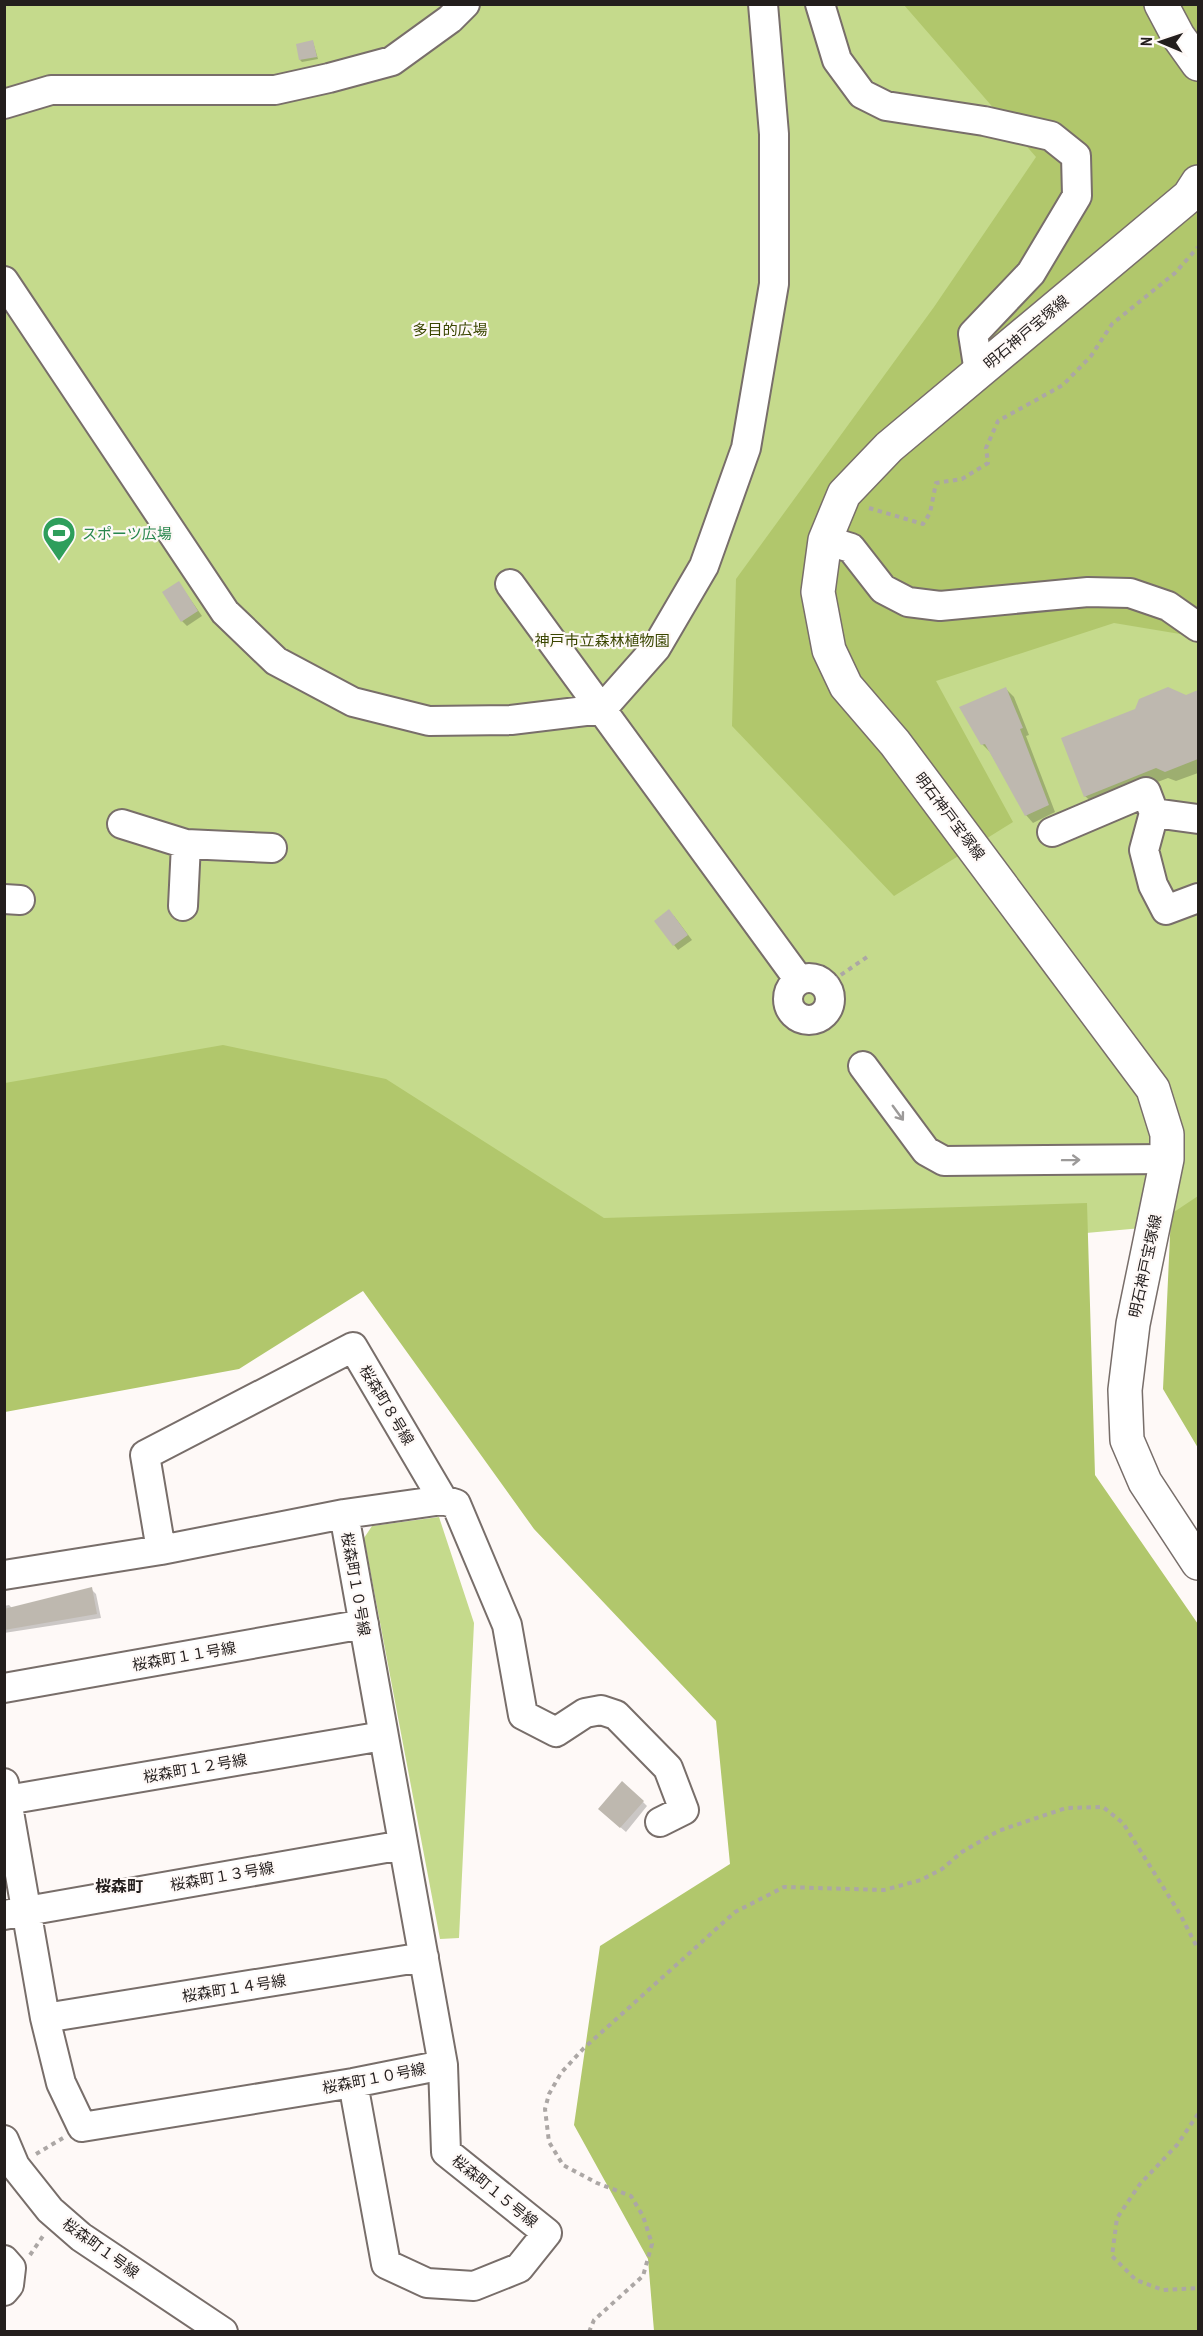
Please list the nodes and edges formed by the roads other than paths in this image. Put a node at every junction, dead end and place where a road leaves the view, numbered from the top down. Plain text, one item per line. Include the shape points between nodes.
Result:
1 (465, 4) edge
2 (763, 4) edge
3 (820, 4) edge
4 (1161, 4) edge
5 (1198, 64) edge
6 (4, 104) edge
7 (1198, 182) edge
8 (4, 281) edge
9 (979, 372) junction
10 (825, 540) junction
11 (510, 584) dead end
12 (1198, 627) edge
13 (602, 709) junction
14 (1154, 813) junction
15 (1198, 819) edge
16 (122, 824) dead end
17 (1052, 832) dead end
18 (186, 844) junction
19 (272, 848) dead end
20 (1198, 898) edge
21 (183, 906) dead end
22 (812, 983) road end
23 (863, 1066) dead end
24 (1167, 1159) junction
25 (443, 1500) junction
26 (344, 1514) junction
27 (161, 1550) junction
28 (1198, 1563) edge
29 (4, 1575) edge
30 (364, 1624) junction
31 (4, 1688) edge
32 (383, 1736) junction
33 (6, 1792) edge
34 (660, 1822) dead end
35 (403, 1845) junction
36 (16, 1912) edge
37 (424, 1957) junction
38 (45, 2018) junction
39 (443, 2065) junction
40 (353, 2083) junction
41 (8, 2158) edge
42 (223, 2331) edge

1 - 6 street via 392,61 275,90 51,90
2 - 13 street via 774,134 774,284 746,448 704,567 656,648
3 - 9 street via 837,60 862,94 886,106 1051,136 1076,156 1077,196 1031,273 973,334
4 - 5 main road
7 - 9 main road, 明石神戸宝塚線 via 1189,196
8 - 13 street via 225,612 276,660 353,702 429,721 511,720
9 - 10 main road, 明石神戸宝塚線 via 889,447 844,494
10 - 12 street via 851,549 883,589 908,602 940,606 1088,592 1130,593 1168,606
10 - 24 main road, 明石神戸宝塚線 via 818,592 829,650 846,686 895,743 1154,1089 1167,1134
11 - 13 street
13 - 22 street
14 - 15 street
14 - 17 street via 1146,792
14 - 20 street via 1144,850 1153,885 1166,910
16 - 18 street
18 - 19 street
18 - 21 street
23 -> 24 street via 926,1151 944,1161
24 - 28 main road, 明石神戸宝塚線 via 1133,1324 1125,1390 1126,1440 1144,1482
25 - 26 street
25 - 27 street, 桜森町８号線 via 353,1347 145,1455
25 - 34 street via 456,1504 507,1625 523,1715 556,1732 585,1713 602,1710 616,1715 669,1768 684,1810
26 - 27 street
26 - 30 street, 桜森町１０号線
27 - 29 street
30 - 31 street, 桜森町１１号線
30 - 32 street, 桜森町１０号線
32 - 33 street, 桜森町１２号線
32 - 35 street, 桜森町１０号線
33 - 36 street
35 - 36 street, 桜森町１３号線
35 - 37 street, 桜森町１０号線
36 - 38 street
37 - 38 street, 桜森町１４号線
37 - 39 street, 桜森町１０号線
38 - 40 street, 桜森町１０号線 via 61,2083 81,2127
39 - 40 street, 桜森町１０号線
39 - 40 street, 桜森町１５号線 via 446,2152 547,2233 519,2268 474,2286 427,2283 386,2264
41 - 42 street, 桜森町１号線 via 50,2210 81,2237

